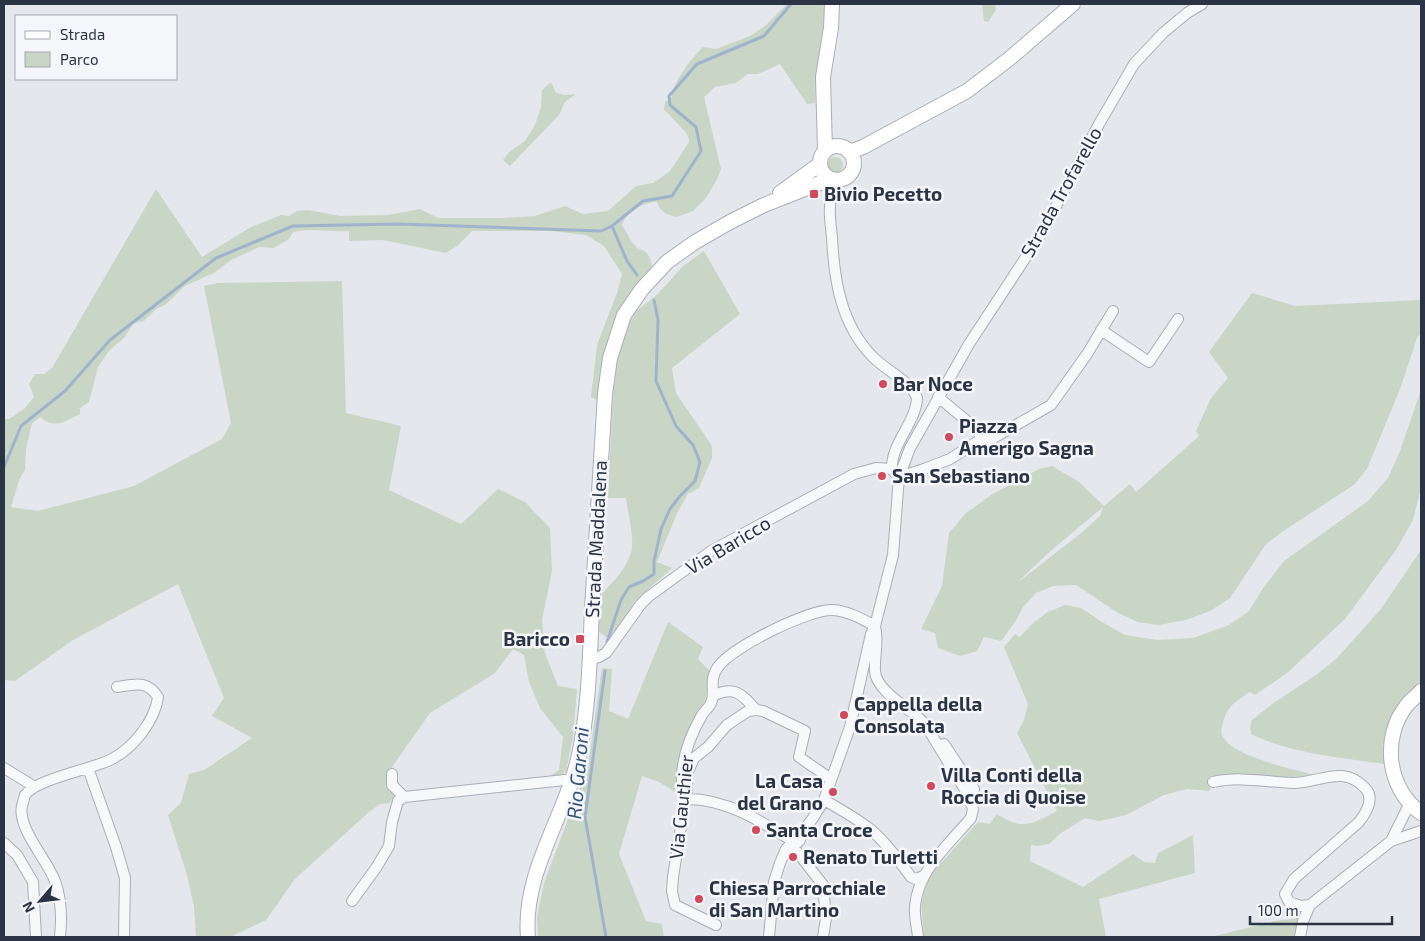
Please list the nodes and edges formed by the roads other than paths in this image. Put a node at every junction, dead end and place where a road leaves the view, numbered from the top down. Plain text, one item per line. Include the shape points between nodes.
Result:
1 (832, 4) edge
2 (1073, 4) edge
3 (1202, 4) edge
4 (824, 109) junction
5 (847, 154) junction
6 (822, 158) junction
7 (833, 180) junction
8 (764, 205) junction
9 (1113, 311) dead end
10 (1178, 319) dead end
11 (1101, 330) junction
12 (938, 397) junction
13 (983, 438) junction
14 (896, 473) junction
15 (875, 626) junction
16 (589, 660) junction
17 (118, 687) dead end
18 (1421, 691) edge
19 (713, 696) junction
20 (756, 710) junction
21 (935, 740) junction
22 (4, 768) edge
23 (88, 768) junction
24 (392, 774) dead end
25 (574, 779) junction
26 (831, 779) junction
27 (1213, 782) dead end
28 (34, 787) junction
29 (974, 789) dead end
30 (404, 797) junction
31 (685, 799) junction
32 (824, 800) junction
33 (1410, 803) junction
34 (1421, 813) edge
35 (813, 818) junction
36 (1421, 832) edge
37 (1392, 841) junction
38 (794, 842) junction
39 (4, 843) edge
40 (923, 876) junction
41 (352, 901) dead end
42 (1310, 905) junction
43 (770, 918) junction
44 (716, 925) dead end
45 (36, 937) edge
46 (60, 937) edge
47 (124, 937) edge
48 (528, 937) edge
49 (764, 937) edge
50 (769, 937) edge
51 (823, 937) edge
52 (918, 937) edge
53 (1300, 937) edge

1 - 4 street via 823,77
2 - 5 street via 967,91
3 - 12 street, Strada Trofarello via 1164,33 1134,64 1043,231
4 - 5 street
4 - 6 street
5 - 6 street via 831,148
5 - 7 street via 852,171 847,177
6 - 7 street via 825,176
6 - 8 street, Strada Maddalena
7 - 8 street, Strada Maddalena
7 - 14 street via 830,206 835,278 846,315 871,356 910,387 917,398 914,413 893,458
8 - 16 street, Strada Maddalena via 695,242 667,262 642,289 624,316 610,358 605,394
9 - 11 street
10 - 11 street via 1149,362
11 - 13 street via 1051,405 990,440
12 - 13 street
12 - 14 street
13 - 14 street via 950,459 924,470
14 - 15 street via 893,555
14 - 16 street, Via Baricco via 876,468 854,474 711,551 648,597 606,653
15 - 19 street, Via Gauthier via 844,611 831,610 817,612 768,632 722,662 712,682
15 - 21 street via 878,636 876,678 887,692 918,716
15 - 26 street via 850,727
16 - 25 street, Strada Maddalena via 581,745
17 - 23 street via 145,684 158,697 157,710 124,750 112,759
18 - 33 street via 1407,705 1392,733 1390,747 1394,777
19 - 20 street via 735,692 743,695
19 - 31 street, Via Gauthier via 692,732 682,766
20 - 26 street via 805,731 799,757
20 - 31 street via 748,711 727,725 694,758
21 - 29 street via 948,748
21 - 40 street via 967,793 973,814
22 - 28 street
23 - 28 street
23 - 47 street via 125,878
24 - 30 street via 392,785
25 - 30 street
25 - 48 street, Strada Maddalena via 542,857 528,903
26 - 32 street
27 - 42 street via 1239,778 1299,783 1347,775 1368,790 1370,801 1359,822 1294,879 1285,894 1289,902
28 - 46 street via 26,795 21,808 23,821 55,879 60,896
30 - 41 street via 398,801 389,846
31 - 38 street via 703,799 720,804 767,825
31 - 44 street, Via Gauthier via 673,877 673,898 675,905
32 - 35 street
32 - 40 street via 872,830 911,877
33 - 34 street
33 - 37 street
35 - 38 street
35 - 51 street via 794,847 823,885 826,918
36 - 37 street
37 - 42 street
38 - 43 street via 783,853 775,876
39 - 45 street via 17,855 33,882
40 - 52 street via 915,907
42 - 53 street
43 - 49 street
43 - 50 street

